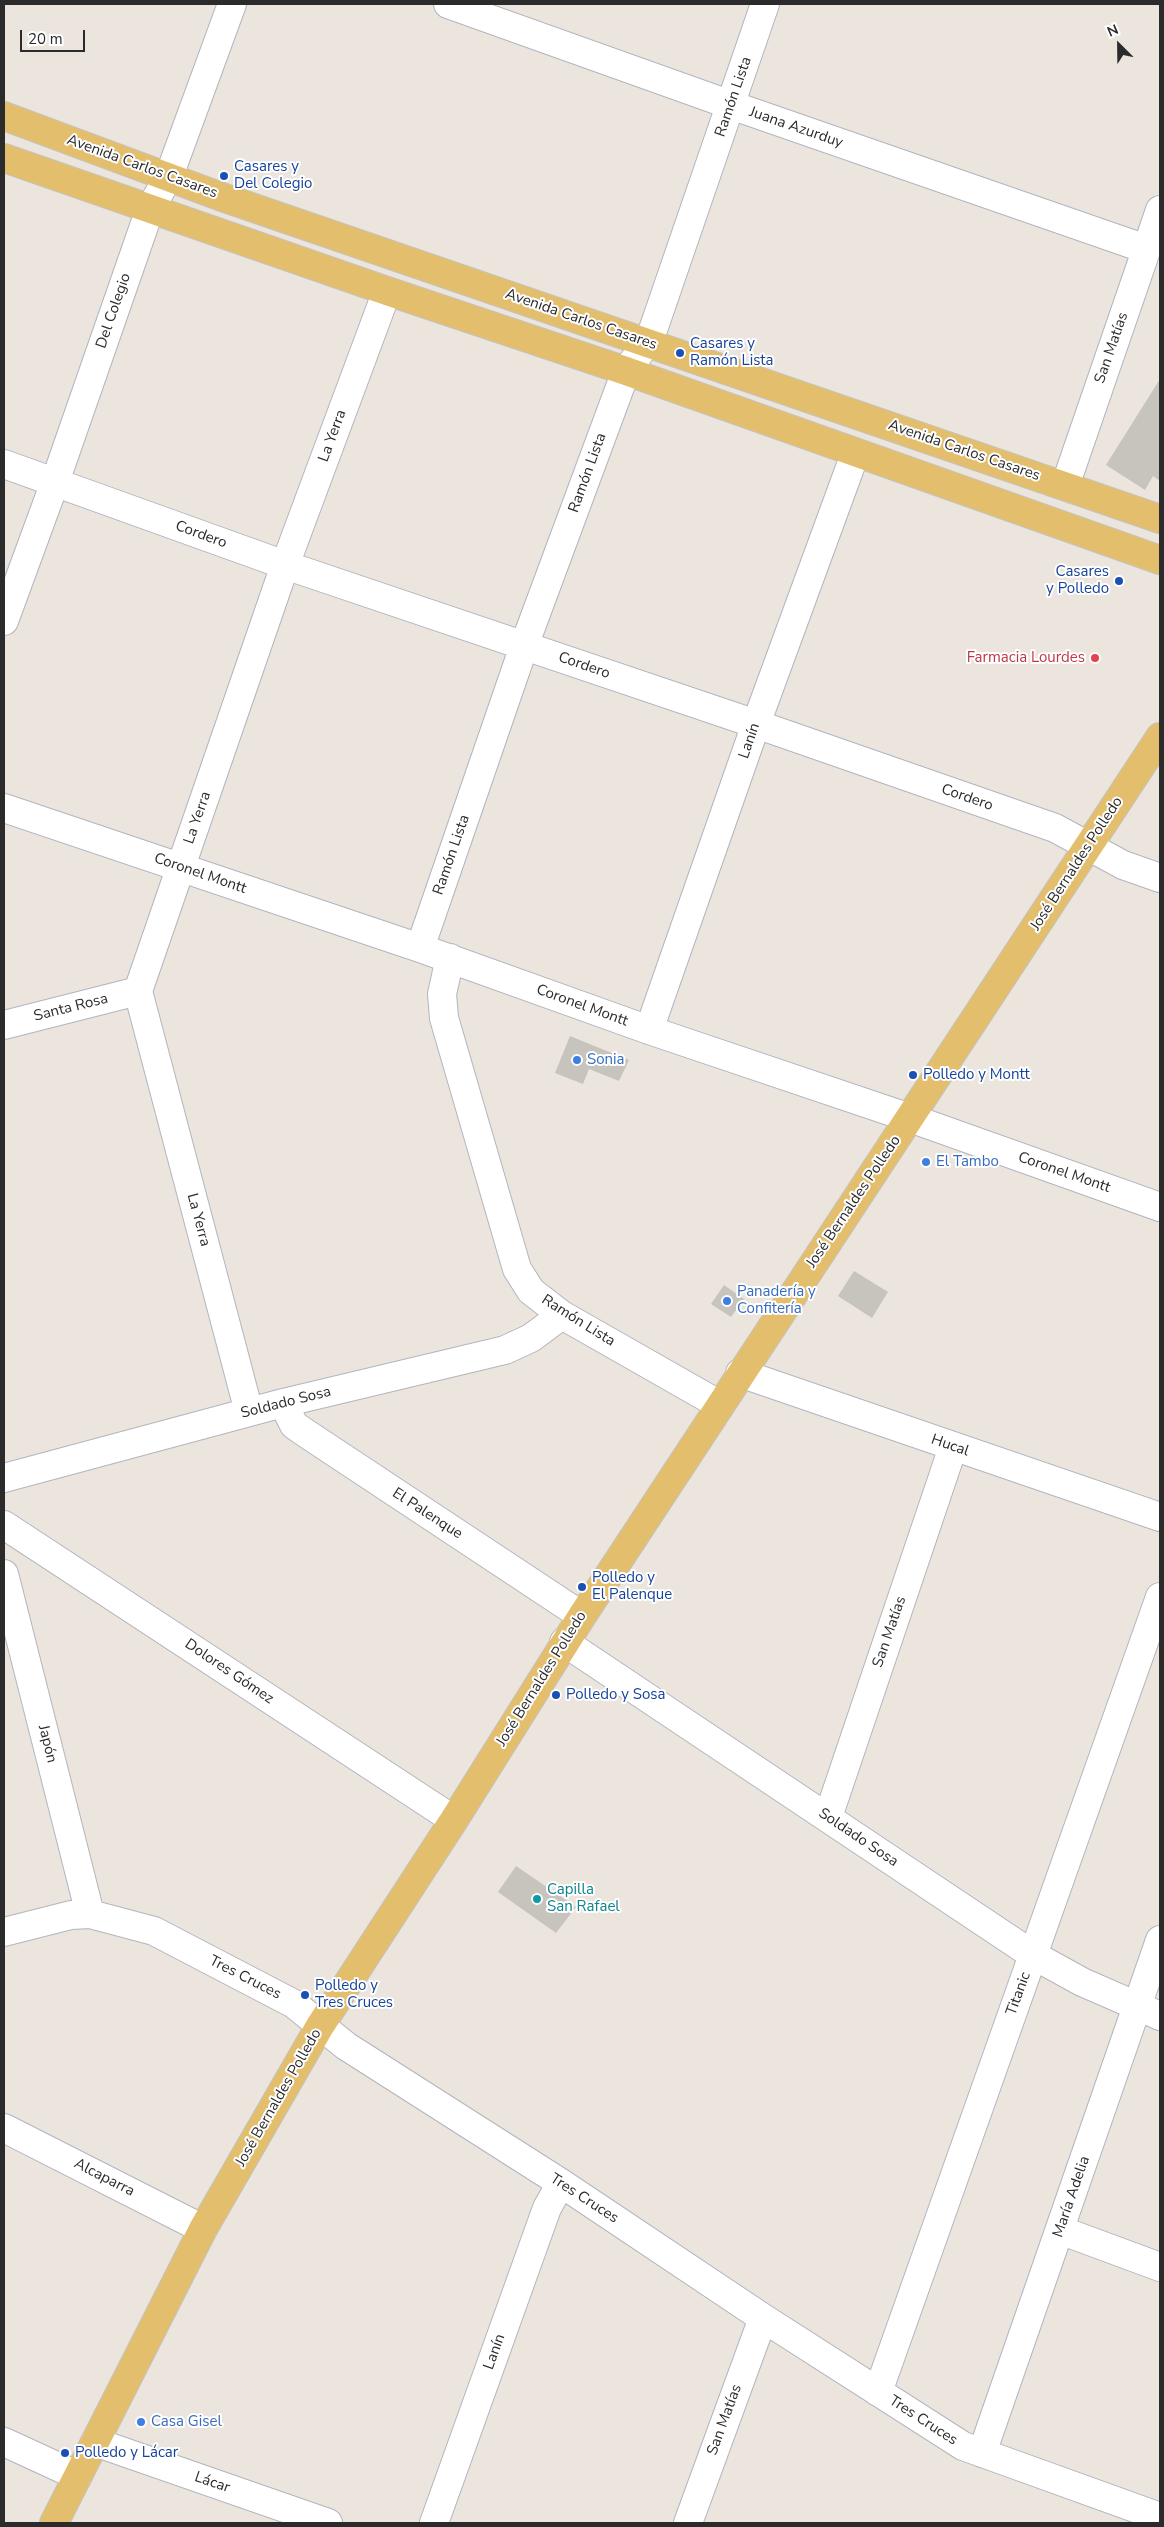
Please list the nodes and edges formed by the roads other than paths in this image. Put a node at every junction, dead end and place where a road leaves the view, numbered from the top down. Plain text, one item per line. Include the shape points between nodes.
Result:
1 (232, 4) edge
2 (448, 4) edge
3 (765, 4) edge
4 (731, 105) junction
5 (4, 116) edge
6 (4, 158) edge
7 (169, 176) junction
8 (150, 209) junction
9 (1160, 210) edge
10 (1146, 249) junction
11 (387, 291) junction
12 (647, 342) junction
13 (626, 372) junction
14 (855, 454) junction
15 (4, 464) edge
16 (55, 482) junction
17 (1065, 486) junction
18 (1160, 519) edge
19 (1160, 560) edge
20 (285, 566) junction
21 (4, 621) edge
22 (524, 646) junction
23 (756, 724) junction
24 (1160, 737) edge
25 (4, 808) edge
26 (1088, 846) junction
27 (181, 868) junction
28 (1160, 878) edge
29 (420, 948) junction
30 (450, 958) junction
31 (138, 991) junction
32 (4, 1025) edge
33 (649, 1030) junction
34 (910, 1118) junction
35 (1160, 1207) edge
36 (562, 1315) junction
37 (740, 1372) junction
38 (283, 1403) junction
39 (720, 1405) junction
40 (249, 1412) junction
41 (953, 1447) junction
42 (4, 1478) edge
43 (1160, 1517) edge
44 (4, 1524) edge
45 (4, 1574) edge
46 (1160, 1597) edge
47 (582, 1616) junction
48 (564, 1642) junction
49 (828, 1818) junction
50 (454, 1820) junction
51 (90, 1914) junction
52 (4, 1932) edge
53 (1160, 1940) edge
54 (1033, 1955) junction
55 (1148, 2012) edge
56 (320, 2026) junction
57 (4, 2128) edge
58 (561, 2183) junction
59 (203, 2229) junction
60 (1060, 2230) junction
61 (1160, 2267) edge
62 (763, 2318) junction
63 (878, 2392) junction
64 (4, 2442) edge
65 (95, 2442) junction
66 (982, 2453) junction
67 (78, 2476) junction
68 (1160, 2518) edge
69 (54, 2523) edge
70 (328, 2523) edge
71 (434, 2523) edge
72 (688, 2523) edge

1 - 7 street, Del Colegio
2 - 4 street, Juana Azurduy
3 - 4 street, Ramón Lista
4 - 10 street, Juana Azurduy
4 - 12 street, Ramón Lista
5 - 7 main road, Avenida Carlos Casares
6 - 8 main road
7 - 8 street, Del Colegio
7 - 12 main road, Avenida Carlos Casares
8 - 11 main road
8 - 16 street, Del Colegio
9 - 10 street, San Matías
10 - 17 street, San Matías
11 - 13 main road
11 - 20 street, La Yerra
12 - 13 street, Ramón Lista
12 - 17 main road, Avenida Carlos Casares
13 - 14 main road
13 - 22 street, Ramón Lista
14 - 19 main road
14 - 23 street, Lanín
15 - 16 street, Cordero
16 - 20 street, Cordero
16 - 21 street, Del Colegio
17 - 18 main road, Avenida Carlos Casares
20 - 22 street, Cordero
20 - 27 street, La Yerra
22 - 23 street, Cordero
22 - 29 street, Ramón Lista
23 - 26 street, Cordero via 1055,828
23 - 33 street, Lanín
24 - 26 main road, José Bernaldes Polledo
25 - 27 street, Coronel Montt
26 - 28 street, Cordero via 1123,865
26 - 34 main road, José Bernaldes Polledo
27 - 29 street, Coronel Montt
27 - 31 street, La Yerra
29 - 30 street, Coronel Montt
30 - 33 street, Coronel Montt
30 - 36 street, Ramón Lista via 442,994 444,1018 517,1269 531,1291
31 - 32 street, Santa Rosa
31 - 40 street, La Yerra
33 - 34 street, Coronel Montt
34 - 35 street, Coronel Montt
34 - 37 main road, José Bernaldes Polledo
36 - 38 street, Soldado Sosa via 531,1338 504,1350
36 - 39 street, Ramón Lista
37 - 39 main road, José Bernaldes Polledo
37 - 41 street, Hucal
38 - 40 street, Soldado Sosa
38 - 47 street, El Palenque via 294,1424 304,1432
39 - 47 main road, José Bernaldes Polledo
40 - 42 street, Soldado Sosa
41 - 43 street, Hucal
41 - 49 street, San Matías
44 - 50 street, Dolores Gómez
45 - 51 street, Japón
46 - 54 street, Titanic
47 - 48 main road, José Bernaldes Polledo
48 - 49 street, Soldado Sosa
48 - 50 main road, José Bernaldes Polledo
49 - 54 street, Soldado Sosa
50 - 56 main road, José Bernaldes Polledo
51 - 52 street, Tres Cruces via 71,1915
51 - 56 street, Tres Cruces via 154,1931 279,1995
53 - 55 street, María Adelia
54 - 55 street, Soldado Sosa
54 - 63 street, Titanic
55 - 60 street, María Adelia
56 - 58 street, Tres Cruces via 346,2046
56 - 59 main road, José Bernaldes Polledo
57 - 59 street, Alcaparra
58 - 62 street, Tres Cruces
58 - 71 street, Lanín via 547,2208
59 - 65 main road, José Bernaldes Polledo
60 - 61 street
60 - 66 street, María Adelia
62 - 63 street, Tres Cruces
62 - 72 street, San Matías
63 - 66 street, Tres Cruces via 963,2446
64 - 67 street
65 - 67 main road, José Bernaldes Polledo
65 - 70 street, Lácar
66 - 68 street, Tres Cruces
67 - 69 main road, José Bernaldes Polledo

